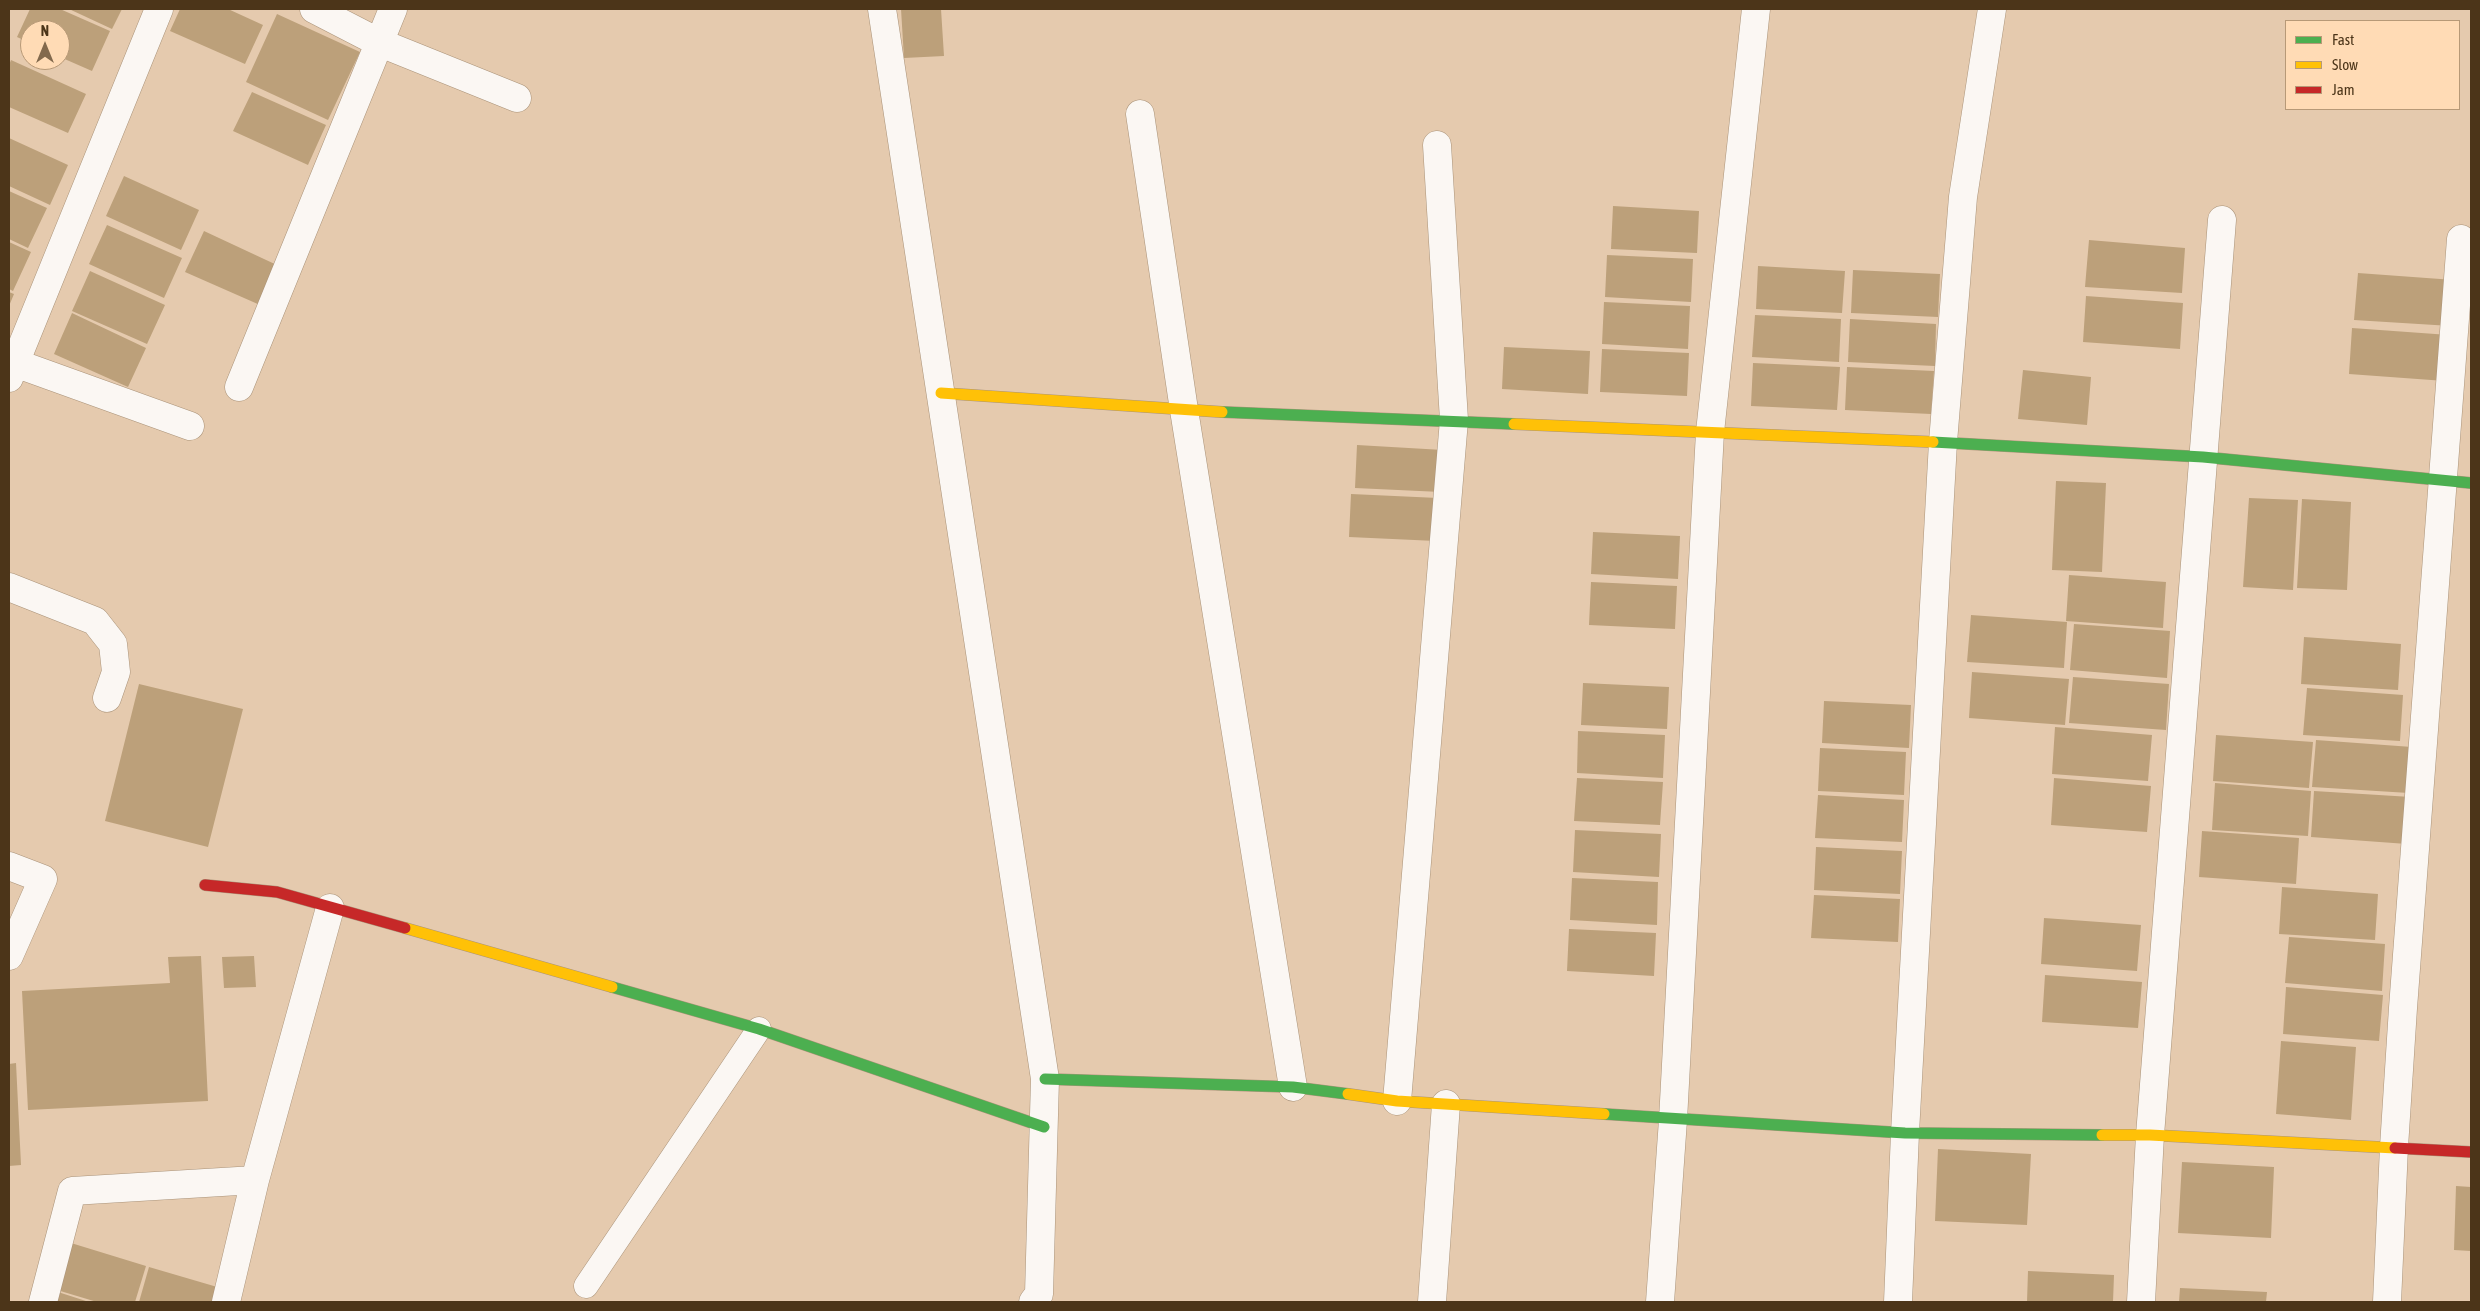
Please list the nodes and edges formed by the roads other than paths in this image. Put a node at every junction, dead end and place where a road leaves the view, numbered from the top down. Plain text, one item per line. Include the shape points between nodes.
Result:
1 (160, 9) edge
2 (314, 9) edge
3 (393, 9) edge
4 (882, 9) edge
5 (1756, 9) edge
6 (1992, 9) edge
7 (378, 42) junction
8 (517, 98) dead end
9 (1140, 114) dead end
10 (1436, 146) dead end
11 (2222, 220) dead end
12 (2461, 239) dead end
13 (12, 371) edge
14 (239, 387) dead end
15 (940, 393) junction
16 (1184, 410) junction
17 (1454, 420) junction
18 (190, 426) dead end
19 (1710, 432) junction
20 (1943, 442) junction
21 (2203, 457) junction
22 (2443, 481) junction
23 (2471, 483) edge
24 (9, 586) edge
25 (106, 698) dead end
26 (9, 866) edge
27 (204, 885) dead end
28 (330, 908) junction
29 (9, 956) edge
30 (759, 1029) junction
31 (1045, 1079) junction
32 (1293, 1087) junction
33 (1397, 1101) junction
34 (1446, 1104) junction
35 (1673, 1120) junction
36 (1044, 1126) junction
37 (1905, 1133) junction
38 (2150, 1135) junction
39 (2394, 1147) junction
40 (2471, 1152) edge
41 (255, 1180) junction
42 (586, 1286) dead end
43 (43, 1302) edge
44 (226, 1302) edge
45 (1033, 1302) edge
46 (1432, 1302) edge
47 (1660, 1302) edge
48 (1898, 1302) edge
49 (2141, 1302) edge
50 (2387, 1302) edge

1 - 13 street
2 - 7 street
3 - 7 street
4 - 15 street
5 - 19 street
6 - 20 street via 1963,196
7 - 8 street
7 - 14 street
9 - 16 street
10 - 17 street
11 - 21 street
12 - 22 street
13 - 18 street
15 - 16 street
15 - 31 street
16 - 17 street
16 - 32 street
17 - 19 street
17 - 33 street
19 - 20 street
19 - 35 street
20 - 21 street
20 - 37 street
21 - 22 street
21 - 38 street
22 - 23 street
22 - 39 street
24 - 25 street via 95,621 113,644 116,672
26 - 29 street via 43,879
27 - 28 street via 277,892
28 - 30 street
28 - 41 street
30 - 36 street
30 - 42 lane
31 - 32 street
31 - 36 street
32 - 33 street
33 - 34 street
34 - 35 street
34 - 46 street
35 - 37 street
35 - 47 street
36 - 45 street via 1039,1294
37 - 38 street
37 - 48 street
38 - 39 street
38 - 49 street
39 - 40 street
39 - 50 street
41 - 43 street via 72,1191
41 - 44 street

